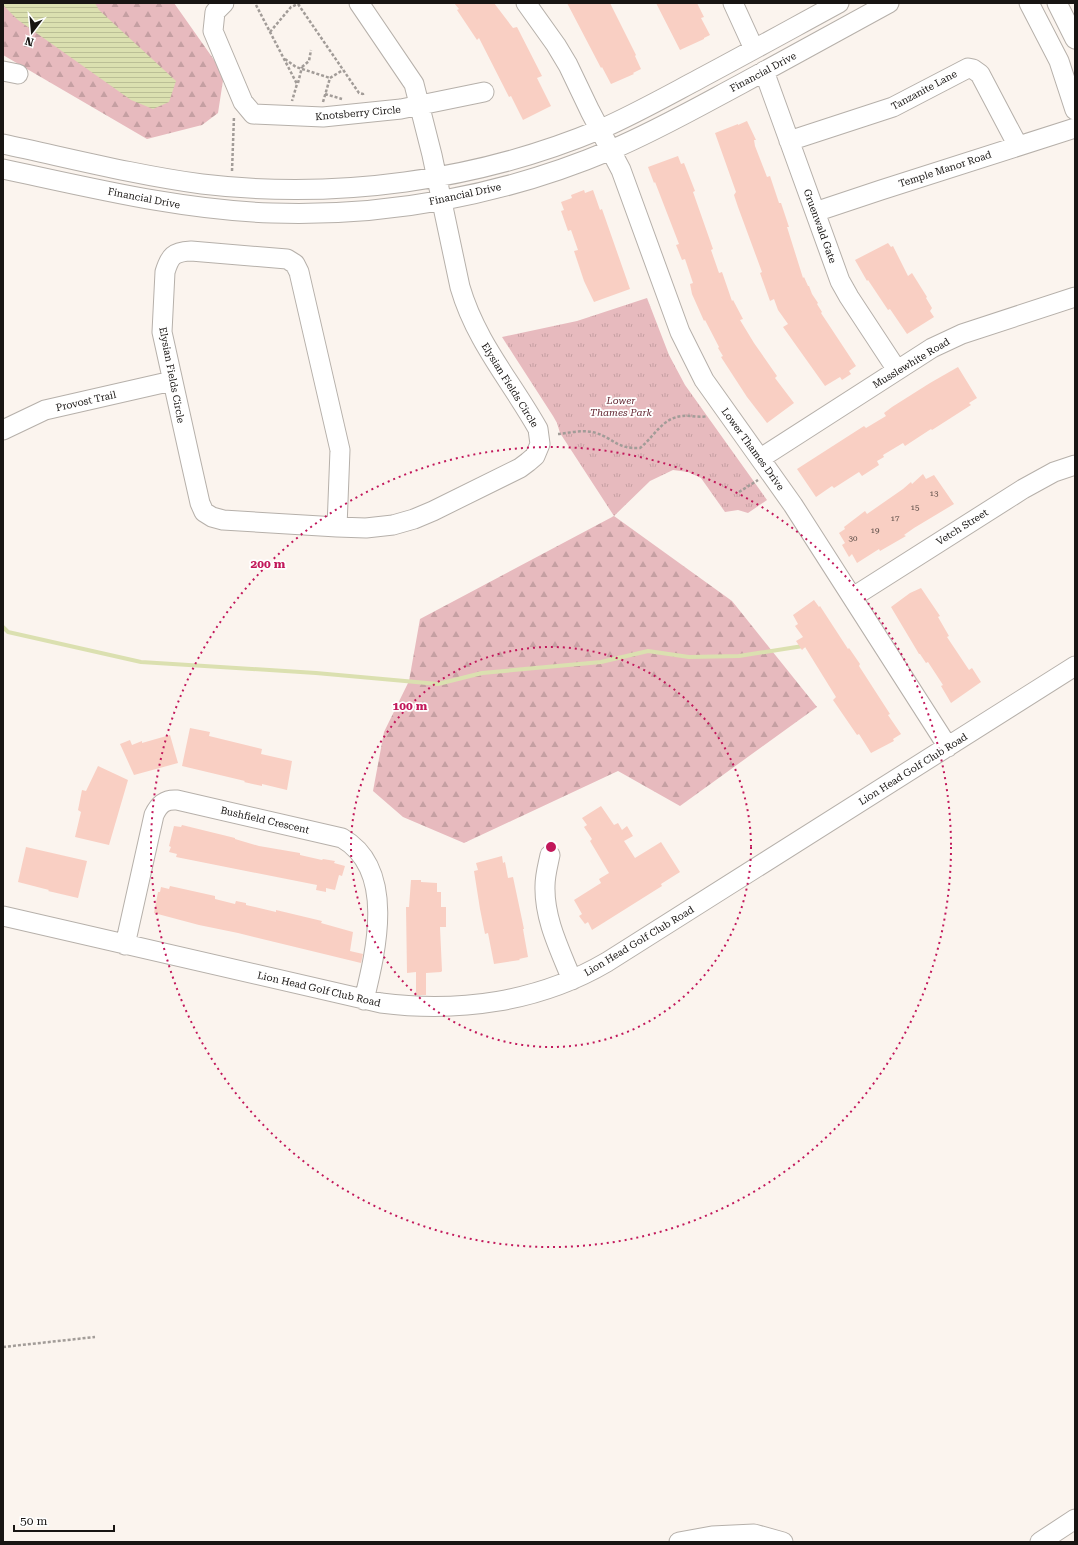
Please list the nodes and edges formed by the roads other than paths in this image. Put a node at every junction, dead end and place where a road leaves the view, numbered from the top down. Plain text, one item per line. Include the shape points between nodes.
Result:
1 (224, 3) edge
2 (359, 3) edge
3 (526, 3) edge
4 (733, 3) edge
5 (839, 3) edge
6 (889, 3) edge
7 (1029, 3) edge
8 (1057, 3) edge
9 (869, 8) edge
10 (1075, 39) edge
11 (754, 49) junction
12 (764, 71) junction
13 (484, 92) dead end
14 (420, 106) junction
15 (1075, 110) edge
16 (1075, 128) edge
17 (600, 129) junction
18 (790, 141) junction
19 (3, 144) edge
20 (1018, 146) junction
21 (611, 150) junction
22 (3, 169) edge
23 (437, 176) junction
24 (442, 201) junction
25 (815, 212) junction
26 (1075, 297) edge
27 (897, 370) junction
28 (172, 381) junction
29 (3, 430) edge
30 (761, 458) junction
31 (1075, 465) edge
32 (337, 527) junction
33 (853, 597) junction
34 (1075, 666) edge
35 (948, 746) junction
36 (550, 855) dead end
37 (3, 916) edge
38 (124, 945) junction
39 (572, 980) junction
40 (364, 1000) junction
41 (1075, 1519) edge
42 (679, 1542) edge
43 (784, 1542) edge
44 (1040, 1542) edge

1 - 14 street, Knotsberry Circle via 215,12 214,31 244,102 253,114 323,117
2 - 14 street via 406,70 414,84
3 - 17 street, Lower Thames Drive via 564,58
4 - 11 street
5 - 11 street
6 - 9 street, Financial Drive
7 - 15 street via 1059,61
8 - 10 street
9 - 12 street, Financial Drive
11 - 17 street
12 - 18 street, Gruenwald Gate
12 - 21 street, Financial Drive
13 - 14 street, Knotsberry Circle
14 - 23 street
16 - 20 street, Temple Manor Road
17 - 21 street, Lower Thames Drive
17 - 23 street via 480,168
18 - 20 street, Tanzanite Lane via 893,106 968,68 980,74
18 - 25 street, Gruenwald Gate
19 - 23 street via 142,174 236,187 308,189
20 - 25 street, Temple Manor Road
21 - 24 street, Financial Drive via 524,181
21 - 30 street, Lower Thames Drive via 621,170 680,332 692,357 723,408
22 - 24 street, Financial Drive via 174,204 247,212 362,210
23 - 24 street, Elysian Fields Circle
24 - 32 street, Elysian Fields Circle via 466,308 483,342 538,429 540,444 535,456 520,468 414,519 373,528
25 - 27 street, Gruenwald Gate via 840,281
26 - 27 street, Musslewhite Road via 962,334 932,348
27 - 30 street, Musslewhite Road
28 - 29 street, Provost Trail via 45,410
28 - 32 street, Elysian Fields Circle via 204,512 212,518 223,520
28 - 32 street, Elysian Fields Circle via 162,320 165,272 172,256 191,251 276,257 295,264 299,272 340,450
30 - 33 street, Lower Thames Drive
31 - 33 street, Vetch Street via 1054,472 1023,489
33 - 35 street, Lower Thames Drive
34 - 35 street, Lion Head Golf Club Road
35 - 39 street, Lion Head Golf Club Road via 654,934 591,972
36 - 39 street via 545,902 549,921
37 - 38 street, Lion Head Golf Club Road
38 - 40 street, Lion Head Golf Club Road
38 - 40 street, Bushfield Crescent via 157,808 168,799 192,803 342,838 351,843 373,876 377,902 377,943
39 - 40 street, Lion Head Golf Club Road via 510,999 471,1005 413,1006
41 - 44 street
42 - 43 street via 712,1536 754,1534

